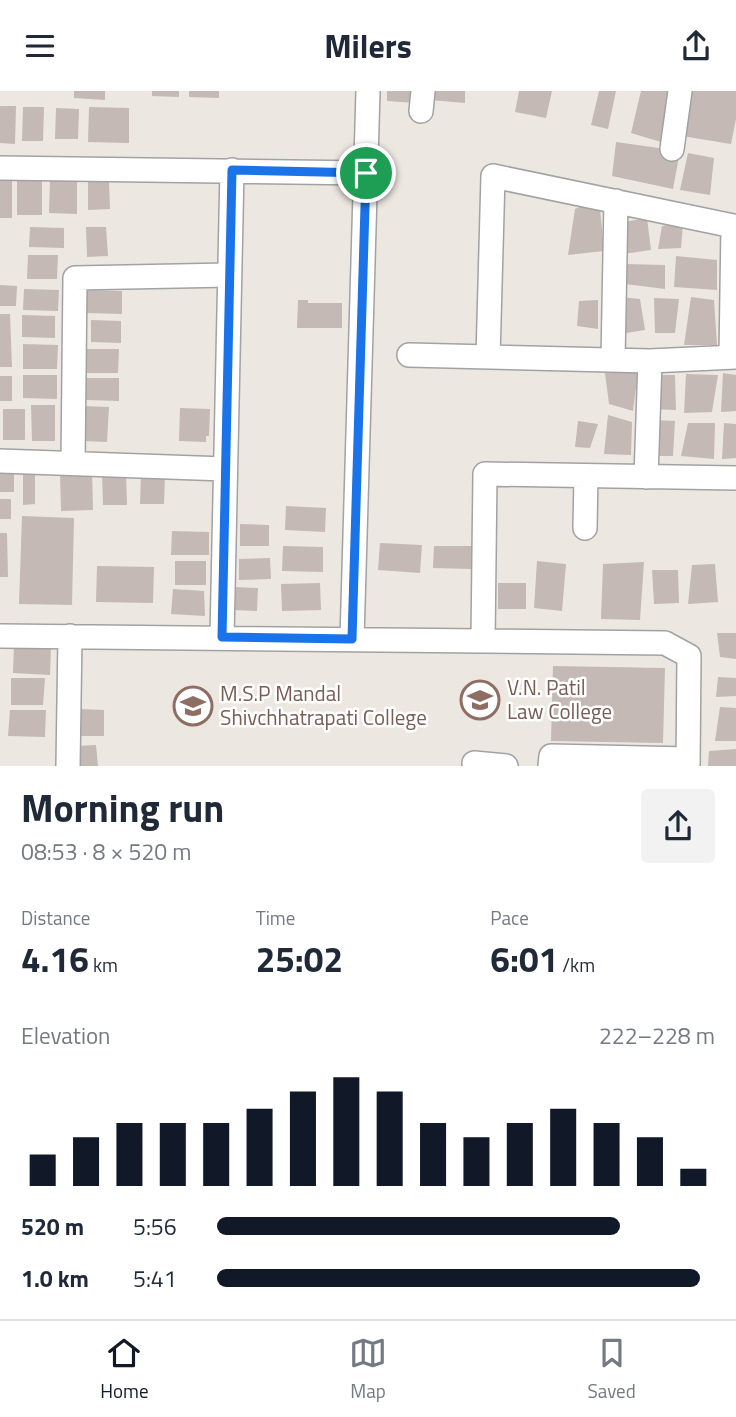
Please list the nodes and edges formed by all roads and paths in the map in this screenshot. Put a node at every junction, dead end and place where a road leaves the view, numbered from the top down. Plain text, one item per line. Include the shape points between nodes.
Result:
1 (368, 91) edge
2 (680, 91) edge
3 (672, 149) dead end
4 (0, 168) edge
5 (232, 170) junction
6 (366, 173) junction
7 (616, 201) junction
8 (229, 275) junction
9 (409, 355) dead end
10 (488, 357) junction
11 (733, 357) edge
12 (613, 360) junction
13 (649, 361) junction
14 (0, 461) edge
15 (73, 462) junction
16 (225, 470) junction
17 (586, 476) junction
18 (646, 477) junction
19 (736, 478) edge
20 (585, 528) dead end
21 (0, 636) edge
22 (70, 636) junction
23 (222, 637) junction
24 (352, 639) junction
25 (483, 641) junction
26 (474, 763) dead end
27 (688, 763) edge
28 (68, 766) edge
29 (506, 766) edge
30 (550, 766) edge

1 - 6 street
2 - 3 street
4 - 5 street
5 - 6 street
5 - 8 street
6 - 24 street
7 - 10 street via 492,176
7 - 11 street via 733,226
7 - 12 street
8 - 15 street via 75,278
8 - 16 street
9 - 10 street
10 - 12 street
11 - 13 street
12 - 13 street
13 - 18 street
14 - 15 street
15 - 16 street
16 - 23 street
17 - 18 street
17 - 20 street
17 - 25 street via 485,474
18 - 19 street
21 - 22 street
22 - 23 street
22 - 28 street
23 - 24 street
24 - 25 street
25 - 27 street via 665,643 689,656
26 - 29 street
27 - 30 street via 551,756

